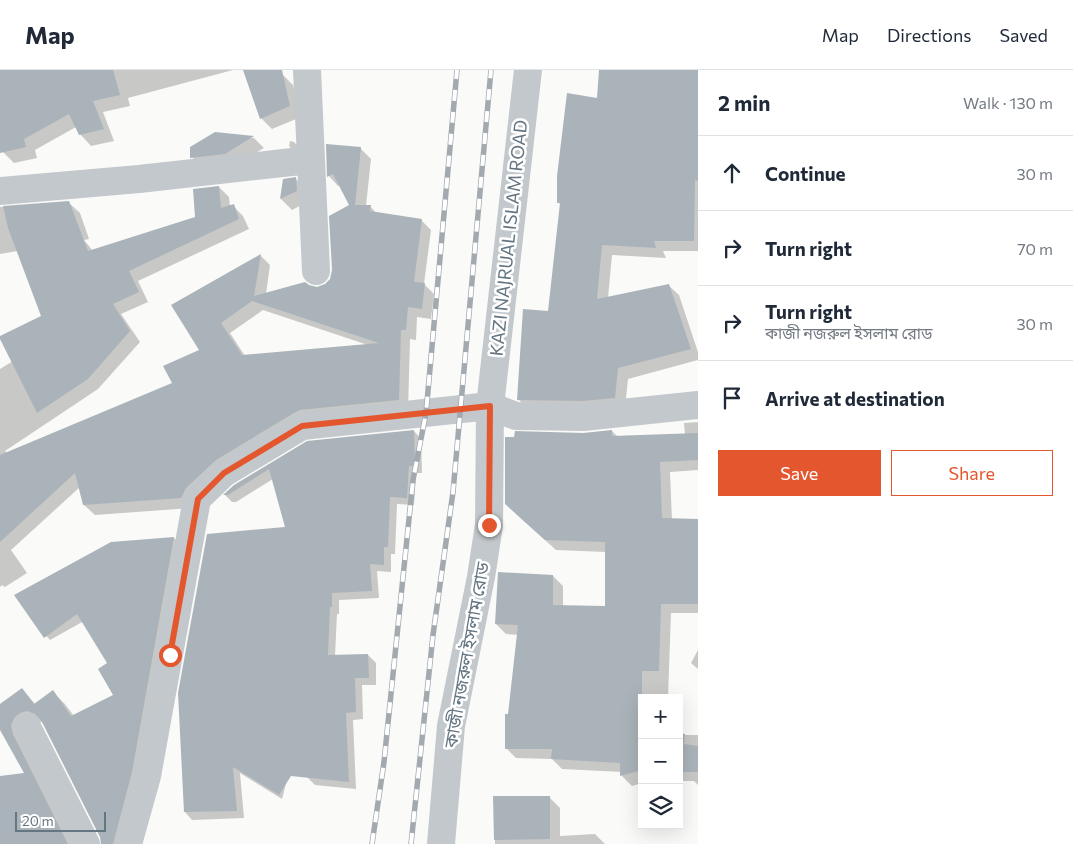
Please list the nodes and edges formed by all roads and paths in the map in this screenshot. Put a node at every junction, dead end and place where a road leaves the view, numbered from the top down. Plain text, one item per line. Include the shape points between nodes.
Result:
1 (307, 70) edge
2 (528, 70) edge
3 (310, 160) junction
4 (0, 191) edge
5 (316, 270) dead end
6 (698, 405) edge
7 (490, 406) junction
8 (27, 726) dead end
9 (86, 844) edge
10 (128, 844) edge
11 (441, 844) edge

1 - 3 street
2 - 7 street, KAZI NAJRUAL ISLAM ROAD
3 - 4 street
3 - 5 street
6 - 7 street via 583,417 516,416
7 - 10 street via 302,426 224,473 198,499 147,776
7 - 11 street, কাজী নজরুল ইসলাম রোড via 489,525 451,726
8 - 9 street

